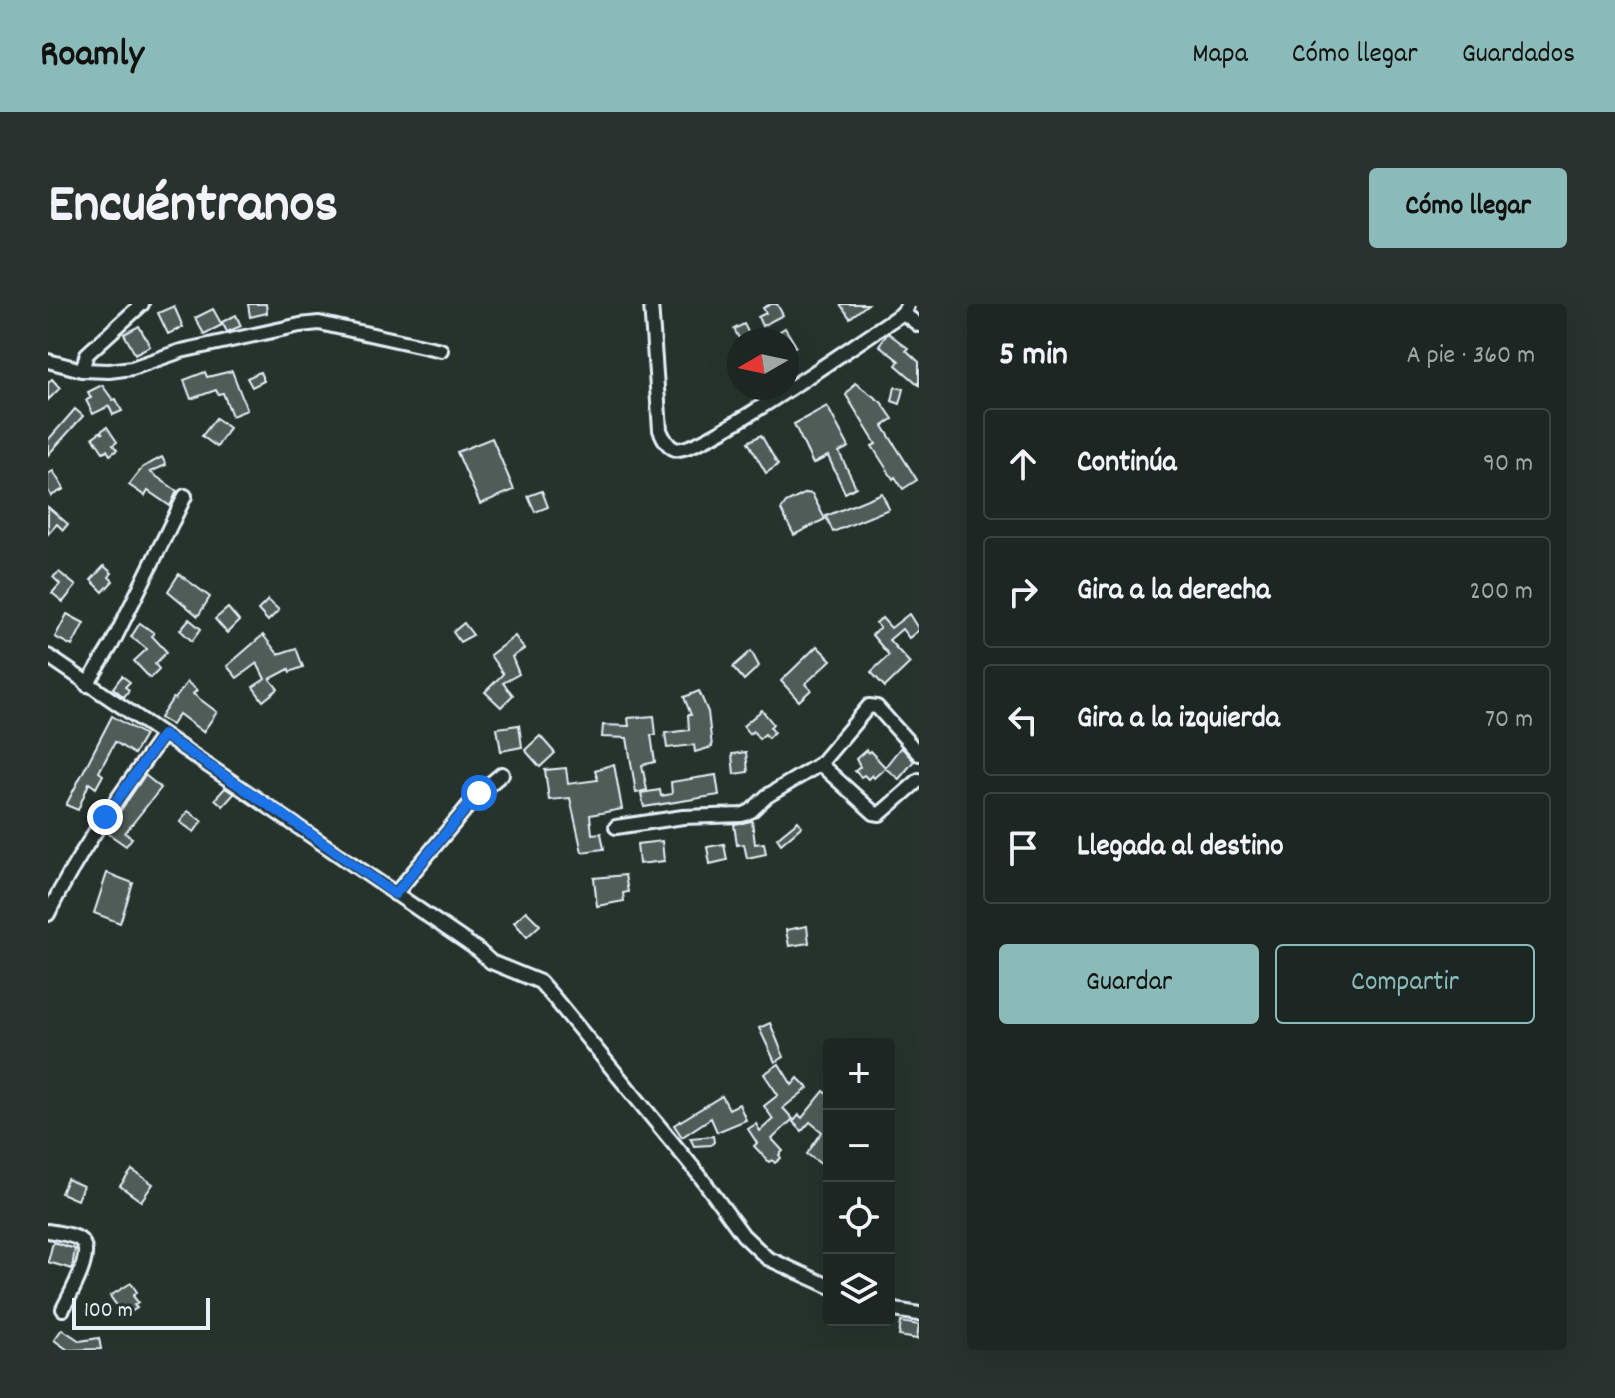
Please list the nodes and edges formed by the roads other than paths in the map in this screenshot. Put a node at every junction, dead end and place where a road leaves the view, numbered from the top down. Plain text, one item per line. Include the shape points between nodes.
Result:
1 (142, 304) edge
2 (651, 304) edge
3 (905, 308) edge
4 (919, 325) edge
5 (441, 350) dead end
6 (48, 361) edge
7 (82, 370) junction
8 (185, 496) dead end
9 (48, 656) edge
10 (87, 685) junction
11 (163, 735) junction
12 (919, 754) edge
13 (820, 764) junction
14 (502, 774) dead end
15 (919, 780) edge
16 (616, 827) dead end
17 (395, 894) junction
18 (48, 914) edge
19 (48, 1231) edge
20 (823, 1283) edge
21 (63, 1309) dead end
22 (895, 1310) edge
23 (919, 1314) edge

1 - 7 street via 87,354
2 - 3 street via 660,430 675,449 723,431
3 - 4 street
5 - 7 street via 319,323 181,351 132,368
6 - 7 street
8 - 10 street
9 - 10 street
10 - 11 street
11 - 17 street
11 - 18 street via 105,817
12 - 13 street via 877,707 869,706
13 - 15 street via 880,814
13 - 16 street via 742,815
14 - 17 street via 479,793
17 - 20 street via 491,962 540,982 743,1235 767,1258
19 - 21 street via 75,1237 85,1248
22 - 23 street

